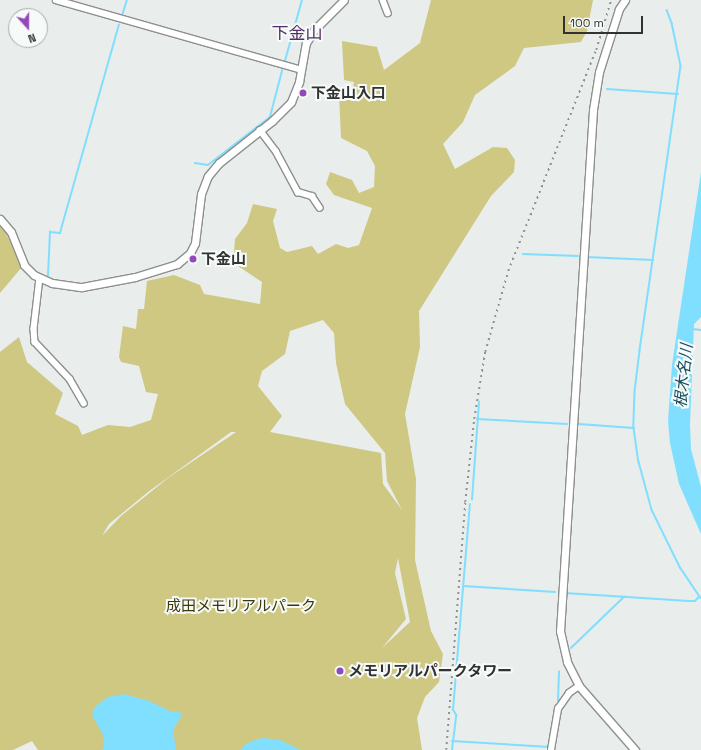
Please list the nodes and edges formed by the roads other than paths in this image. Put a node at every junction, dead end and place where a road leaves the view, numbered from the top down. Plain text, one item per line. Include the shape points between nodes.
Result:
1 (56, 0) edge
2 (344, 0) edge
3 (383, 0) edge
4 (625, 0) edge
5 (388, 13) dead end
6 (301, 70) junction
7 (260, 130) junction
8 (320, 208) dead end
9 (0, 219) edge
10 (40, 278) junction
11 (84, 403) dead end
12 (579, 686) junction
13 (551, 750) edge
14 (634, 750) edge

1 - 6 street
2 - 6 street via 310,37 303,52
3 - 5 street
4 - 12 street via 619,9 599,72 588,173 559,612 564,652
6 - 7 street via 291,102
7 - 8 street via 276,151 298,192 312,196
7 - 10 street via 219,163 208,176 201,194 195,243 190,253 178,264 135,277 82,287 52,283
9 - 10 street via 10,232 24,265
10 - 11 street via 34,329 35,342 70,379
12 - 13 street via 569,693 558,709
12 - 14 street

